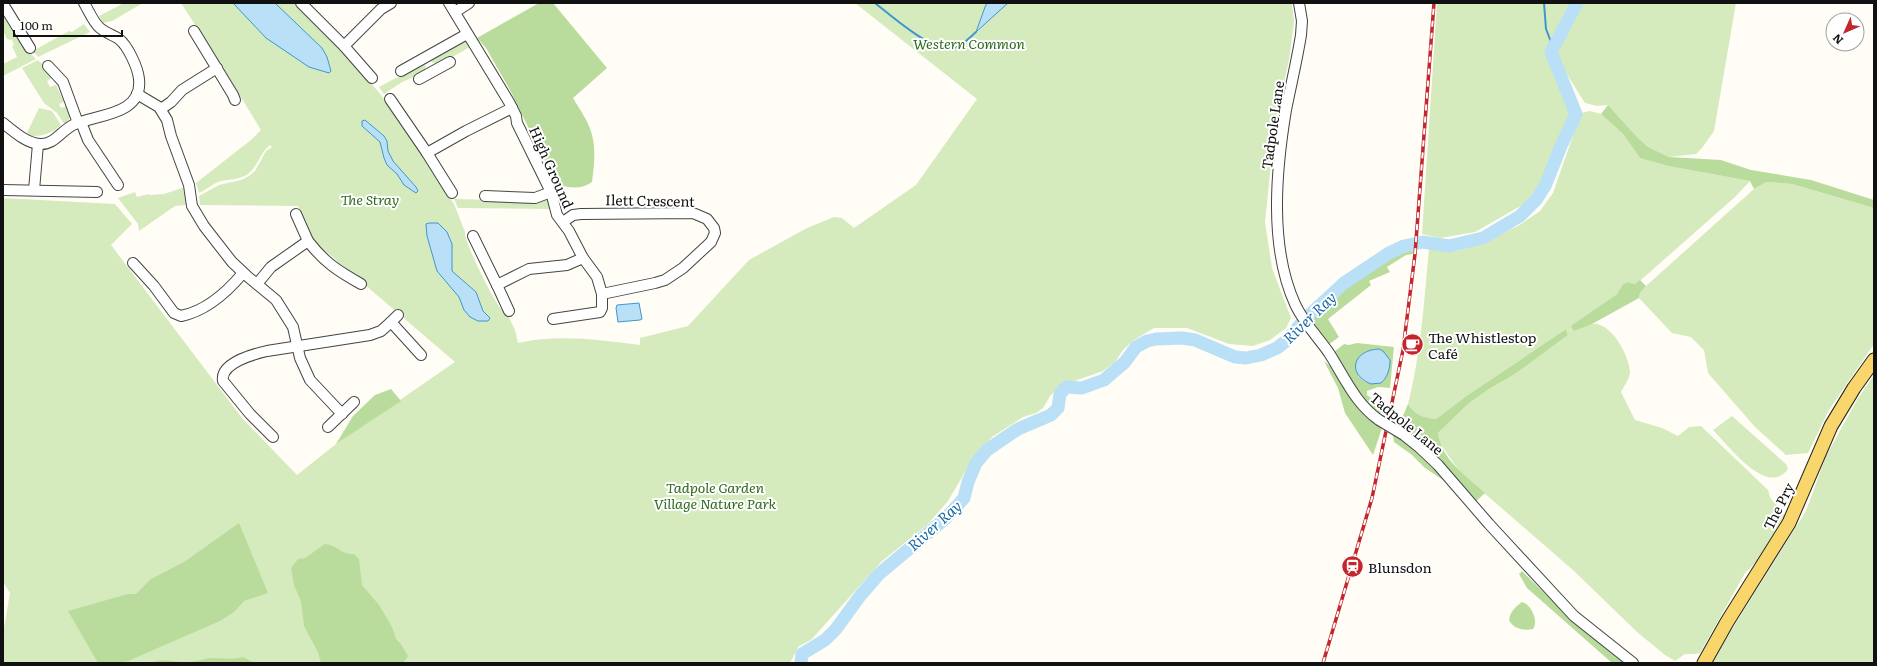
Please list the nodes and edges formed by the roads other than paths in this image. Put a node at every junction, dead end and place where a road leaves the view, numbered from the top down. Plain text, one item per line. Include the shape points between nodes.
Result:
1 (84, 3) edge
2 (301, 3) edge
3 (449, 3) edge
4 (469, 3) edge
5 (1300, 3) edge
6 (3, 4) edge
7 (386, 4) edge
8 (455, 12) junction
9 (194, 31) dead end
10 (467, 34) junction
11 (344, 46) junction
12 (30, 48) dead end
13 (426, 57) junction
14 (450, 62) dead end
15 (48, 66) dead end
16 (217, 68) junction
17 (401, 71) dead end
18 (434, 71) junction
19 (372, 78) dead end
20 (419, 80) dead end
21 (137, 94) junction
22 (390, 99) dead end
23 (234, 100) dead end
24 (512, 108) junction
25 (161, 109) junction
26 (3, 123) edge
27 (80, 123) junction
28 (38, 144) junction
29 (427, 153) junction
30 (118, 185) dead end
31 (3, 190) edge
32 (34, 190) junction
33 (97, 192) dead end
34 (551, 192) junction
35 (452, 193) dead end
36 (485, 196) dead end
37 (296, 214) dead end
38 (563, 222) junction
39 (473, 236) dead end
40 (308, 242) junction
41 (583, 258) junction
42 (133, 262) dead end
43 (243, 273) junction
44 (257, 284) junction
45 (361, 284) dead end
46 (497, 285) junction
47 (602, 294) junction
48 (509, 311) dead end
49 (553, 319) dead end
50 (298, 347) junction
51 (421, 355) dead end
52 (1874, 360) edge
53 (354, 402) dead end
54 (342, 414) junction
55 (328, 427) dead end
56 (273, 437) dead end
57 (1633, 663) edge
58 (1704, 663) edge

1 - 21 street via 100,28 119,40 126,48 138,74
2 - 11 street
3 - 8 street, High Ground
4 - 8 street
5 - 57 street, Tadpole Lane, bridge via 1301,35 1283,130 1278,209 1278,235 1282,260 1296,306 1364,408 1404,435 1438,465 1574,616
6 - 12 street
7 - 11 street
8 - 10 street, High Ground
9 - 16 street
10 - 13 street
10 - 24 street, High Ground
11 - 19 street
13 - 17 street
13 - 18 street
14 - 18 street
15 - 27 street via 63,82
16 - 23 street
16 - 25 street via 182,90
18 - 20 street
21 - 25 street
21 - 27 street via 124,109
22 - 29 street
24 - 29 street via 466,130
24 - 34 street, High Ground
25 - 43 street via 169,124 189,185 192,208 228,258
26 - 28 street via 18,135
27 - 28 street via 52,141
27 - 30 street via 88,140
28 - 32 street
29 - 35 street
31 - 32 street
32 - 33 street
34 - 36 street via 535,198
34 - 38 street, High Ground via 557,215
37 - 40 street
38 - 41 street, High Ground
38 - 47 street, Ilett Crescent via 573,215 581,214 693,213 707,218 714,228 715,233 711,242 674,274 655,283
39 - 46 street
40 - 44 street via 271,267
40 - 45 street via 332,267
41 - 46 street via 567,265 529,269
41 - 47 street, High Ground via 597,277
42 - 43 street via 174,313 181,316 218,298 230,289
43 - 44 street
44 - 50 street via 272,295 284,310 293,327
46 - 48 street
47 - 49 street, High Ground via 602,308 598,314
50 - 51 street via 376,334 395,319
50 - 54 street via 310,380
50 - 56 street via 249,356 233,364 223,375 224,384
52 - 58 main road, The Pry via 1831,426 1789,523
53 - 54 street
54 - 55 street

